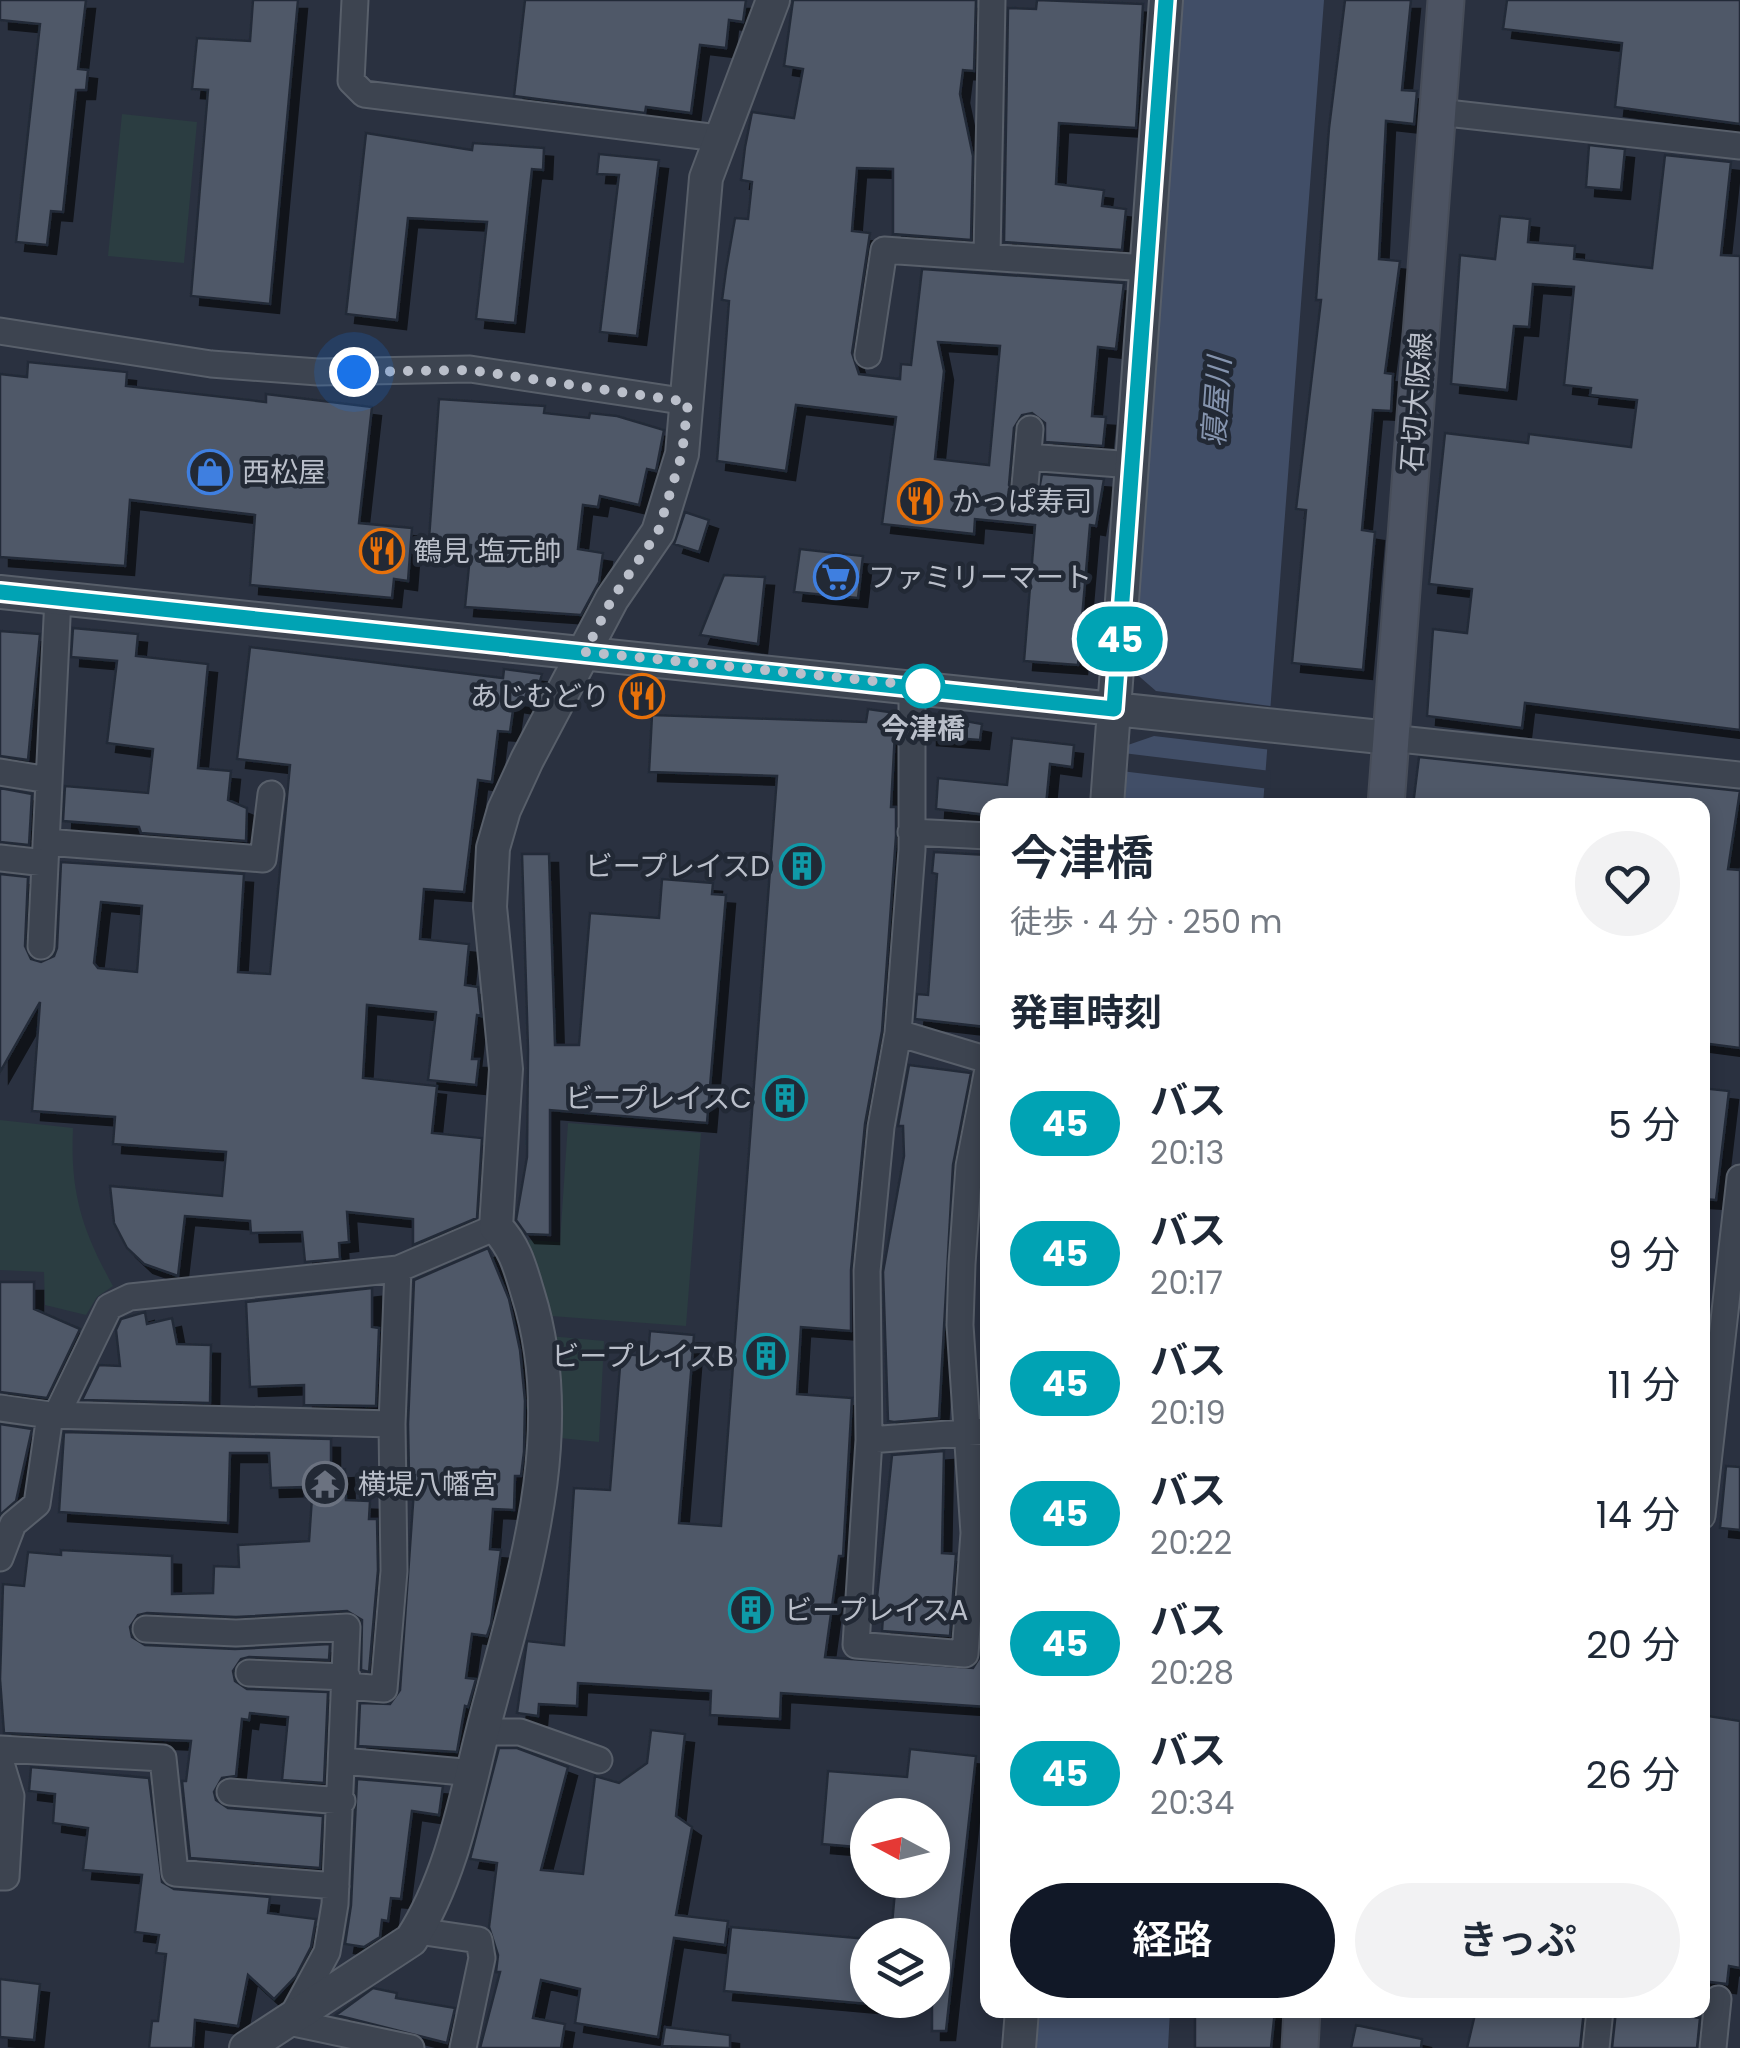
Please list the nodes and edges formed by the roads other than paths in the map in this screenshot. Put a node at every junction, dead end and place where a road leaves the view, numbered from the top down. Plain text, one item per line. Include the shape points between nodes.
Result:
1 (355, 0) edge
2 (773, 0) edge
3 (992, 0) edge
4 (1166, 0) edge
5 (1446, 0) edge
6 (1438, 112) junction
7 (718, 138) junction
8 (1740, 146) edge
9 (987, 255) junction
10 (1147, 268) junction
11 (0, 331) edge
12 (868, 354) dead end
13 (688, 402) junction
14 (1030, 429) dead end
15 (1028, 457) junction
16 (1133, 466) junction
17 (1025, 485) dead end
18 (0, 592) edge
19 (58, 598) junction
20 (585, 652) junction
21 (912, 684) junction
22 (1121, 710) junction
23 (1390, 738) junction
24 (0, 772) edge
25 (1740, 775) edge
26 (49, 780) junction
27 (271, 794) dead end
28 (1108, 798) edge
29 (1386, 798) edge
30 (911, 832) junction
31 (980, 836) edge
32 (46, 852) junction
33 (0, 858) edge
34 (40, 946) dead end
35 (898, 1033) junction
36 (980, 1058) edge
37 (980, 1112) edge
38 (1740, 1178) edge
39 (496, 1227) junction
40 (398, 1269) junction
41 (1720, 1378) edge
42 (0, 1408) edge
43 (54, 1415) junction
44 (392, 1424) junction
45 (976, 1431) edge
46 (869, 1440) junction
47 (1710, 1455) edge
48 (0, 1557) edge
49 (146, 1629) dead end
50 (249, 1673) dead end
51 (346, 1682) junction
52 (483, 1732) junction
53 (0, 1749) edge
54 (0, 1760) edge
55 (599, 1760) dead end
56 (344, 1761) junction
57 (474, 1773) junction
58 (230, 1792) dead end
59 (342, 1801) junction
60 (0, 1877) edge
61 (336, 1886) junction
62 (418, 1930) junction
63 (1720, 1999) edge
64 (1021, 2018) edge
65 (1302, 2018) edge
66 (1599, 2018) edge
67 (289, 2022) junction
68 (246, 2048) edge
69 (411, 2048) edge
70 (463, 2048) edge
71 (1019, 2048) edge
72 (1300, 2048) edge
73 (1596, 2048) edge
74 (1713, 2048) edge

1 - 7 street via 350,81 364,94
2 - 7 street
3 - 9 street
4 - 10 street
5 - 6 main road, 石切大阪線
6 - 8 street
6 - 23 main road, 石切大阪線
7 - 13 street via 706,178
9 - 10 street
9 - 12 street via 884,250
10 - 16 street
11 - 13 street via 211,364 318,372 470,370
13 - 20 street via 682,454 658,532
14 - 15 street
15 - 16 street
15 - 17 street
16 - 22 street
18 - 19 street
19 - 20 street
19 - 26 street
20 - 21 street
20 - 39 street via 527,760 493,848 490,907 506,1069
21 - 22 street
21 - 30 street
22 - 23 street
22 - 28 street
23 - 25 street
23 - 29 main road, 石切大阪線
24 - 26 street
26 - 32 street
27 - 32 street via 263,859
30 - 31 street
30 - 35 street
32 - 33 street
32 - 34 street
35 - 36 street
35 - 46 street via 867,1270
37 - 45 street via 962,1264
38 - 41 street
39 - 40 street
39 - 52 street via 514,1246 539,1328 546,1399 541,1488
40 - 43 street via 130,1297 109,1307
40 - 44 street
41 - 47 street
42 - 43 street
43 - 44 street
43 - 48 street via 37,1504 13,1524
44 - 51 street via 394,1571 384,1690
45 - 46 street
45 - 46 street via 965,1654 856,1645
49 - 51 street via 347,1627
50 - 51 street
51 - 56 street
52 - 55 street via 520,1732
52 - 57 street
53 - 61 street via 163,1758 175,1873
54 - 60 street via 11,1796 6,1877
56 - 57 street
56 - 59 street
57 - 62 street
58 - 59 street
59 - 61 street
61 - 67 street via 327,1952
62 - 67 street
62 - 70 street via 480,1940
63 - 74 street
64 - 71 street
65 - 72 main road
66 - 73 street
67 - 68 street
67 - 69 street

